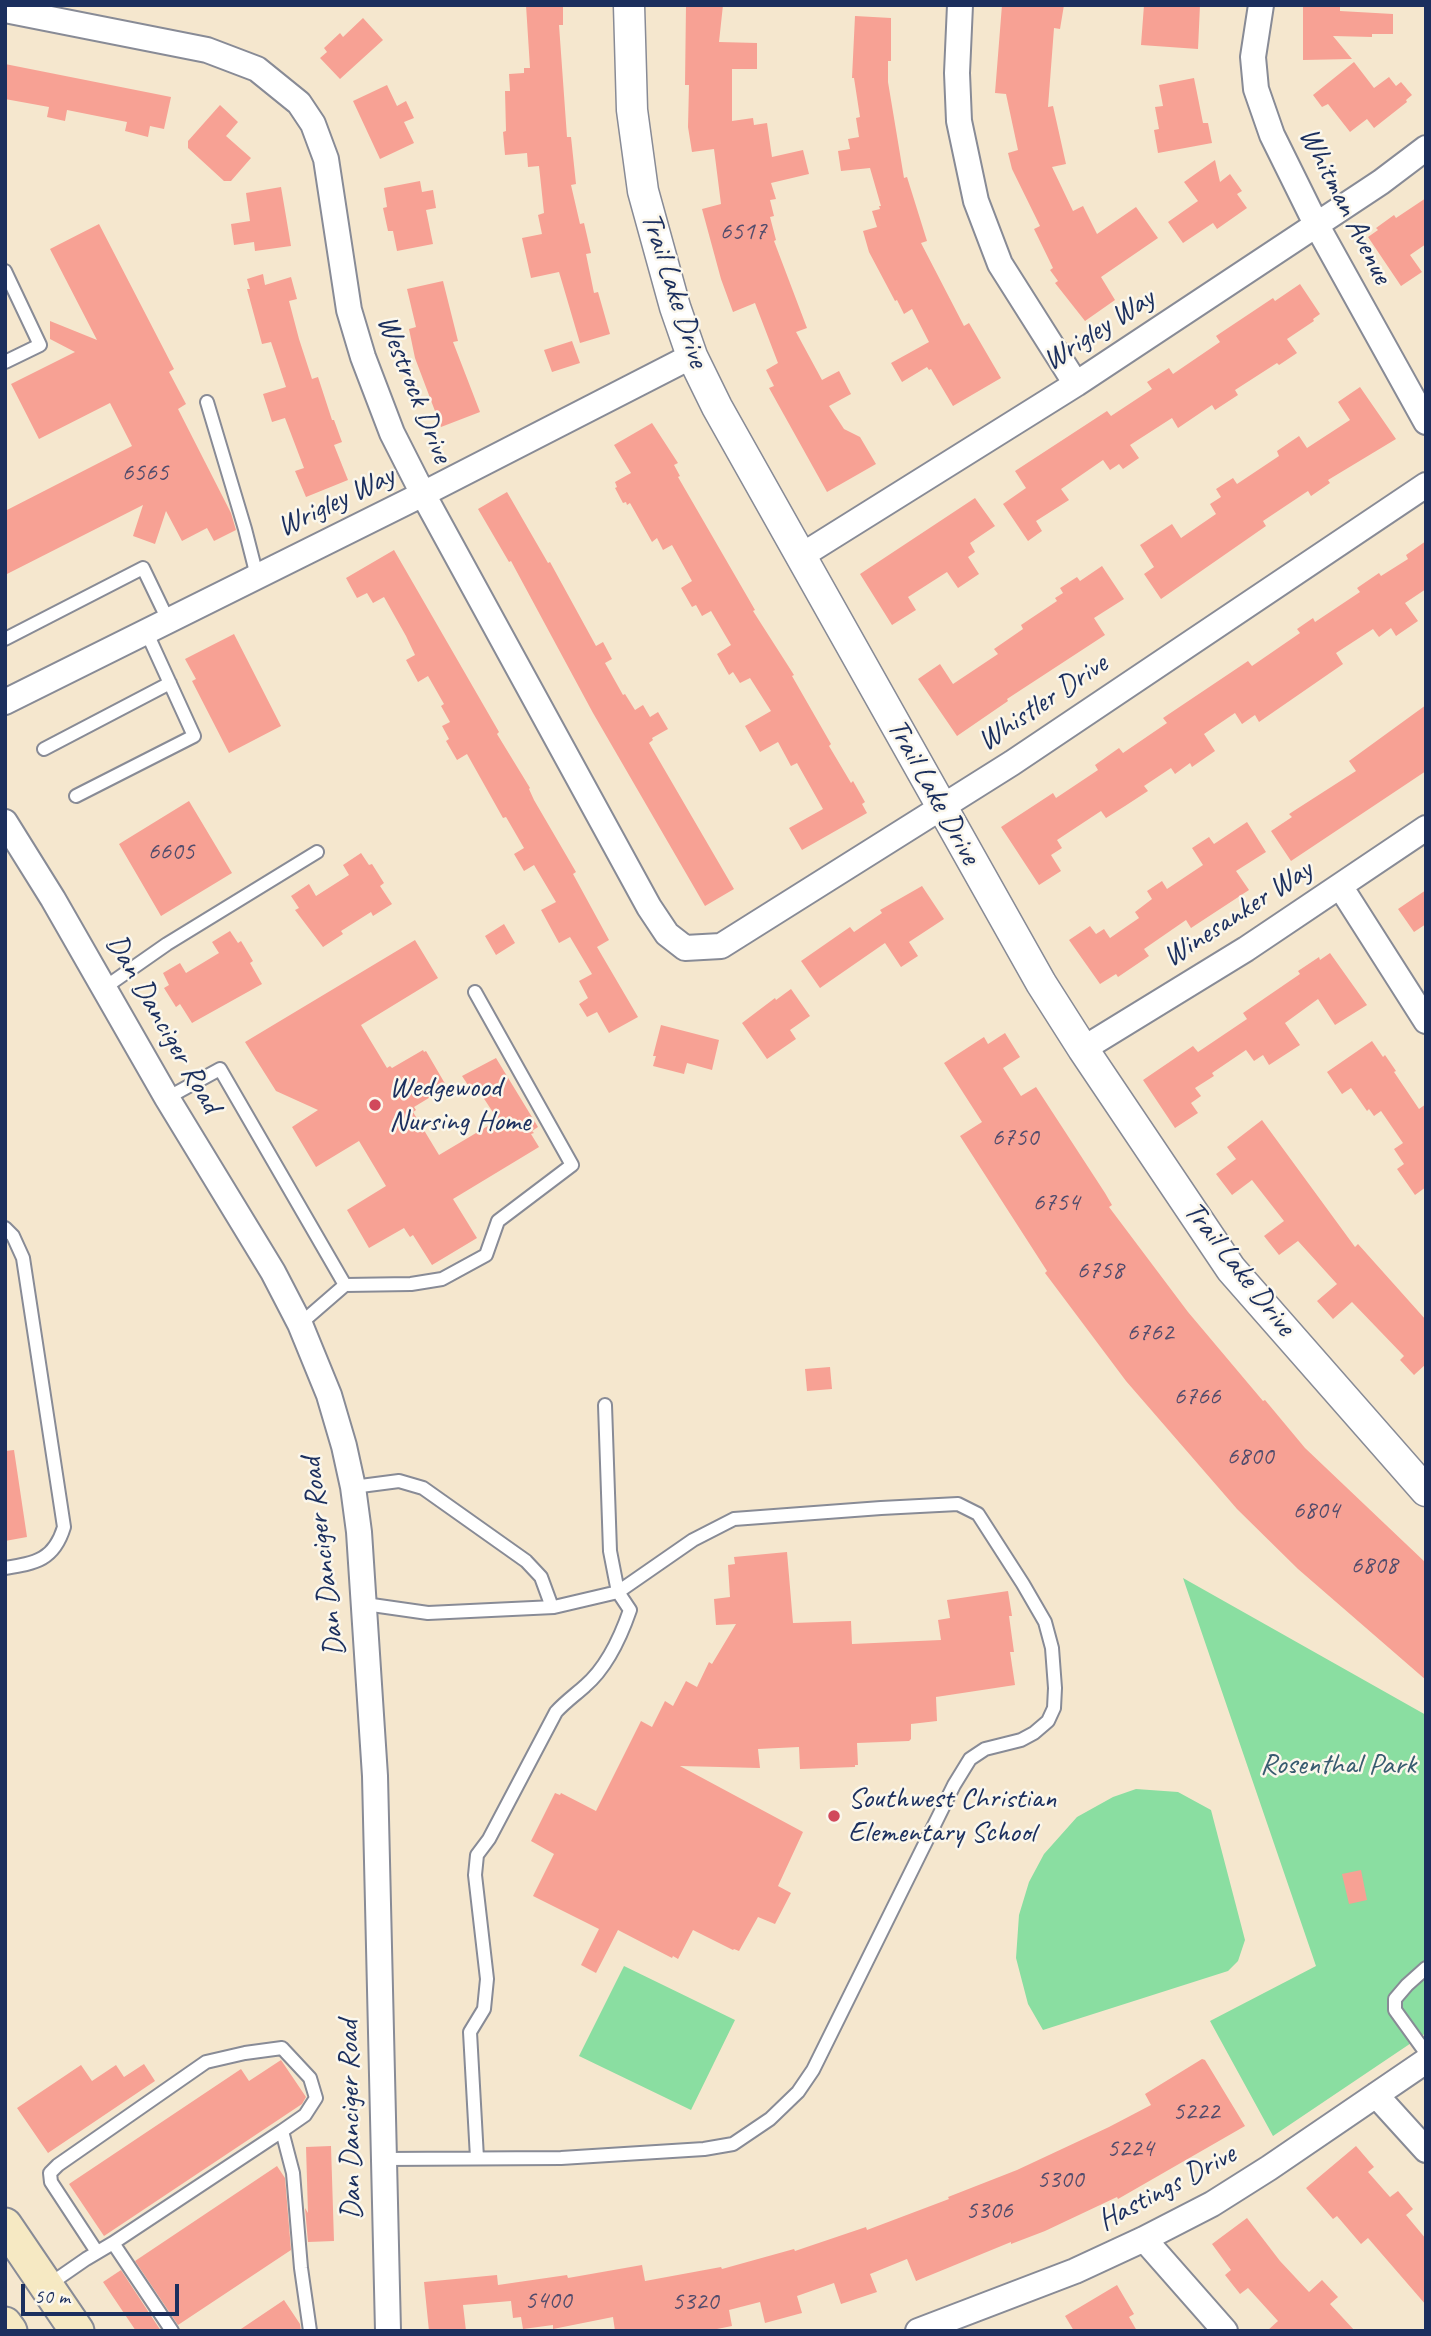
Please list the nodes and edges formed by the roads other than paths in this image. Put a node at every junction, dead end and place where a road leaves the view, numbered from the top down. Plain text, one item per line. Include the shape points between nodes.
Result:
1 (629, 5) edge
2 (960, 5) edge
3 (1261, 5) edge
4 (5, 10) edge
5 (1426, 148) edge
6 (1316, 225) junction
7 (5, 271) edge
8 (692, 356) junction
9 (5, 362) edge
10 (1076, 384) junction
11 (207, 402) dead end
12 (1426, 422) edge
13 (1426, 485) edge
14 (423, 494) junction
15 (802, 556) junction
16 (257, 576) junction
17 (157, 626) junction
18 (5, 639) edge
19 (170, 683) junction
20 (5, 702) edge
21 (44, 749) dead end
22 (76, 796) dead end
23 (941, 807) junction
24 (5, 822) edge
25 (1426, 828) edge
26 (317, 852) dead end
27 (1340, 886) junction
28 (685, 948) joint
29 (104, 988) junction
30 (475, 992) dead end
31 (1426, 1021) edge
32 (1083, 1049) junction
33 (167, 1098) junction
34 (5, 1228) edge
35 (345, 1285) junction
36 (300, 1324) junction
37 (606, 1405) dead end
38 (353, 1487) junction
39 (1426, 1491) edge
40 (5, 1568) edge
41 (618, 1592) junction
42 (365, 1604) junction
43 (552, 1607) junction
44 (1426, 1968) edge
45 (1426, 2053) edge
46 (1426, 2061) edge
47 (1376, 2095) junction
48 (282, 2131) junction
49 (1426, 2150) edge
50 (477, 2158) junction
51 (383, 2159) junction
52 (1144, 2239) junction
53 (113, 2243) junction
54 (11, 2246) edge
55 (97, 2252) junction
56 (47, 2286) junction
57 (5, 2324) edge
58 (10, 2331) edge
59 (77, 2331) edge
60 (172, 2331) edge
61 (310, 2331) edge
62 (388, 2331) edge
63 (918, 2331) edge
64 (1225, 2331) edge

1 - 8 street, Trail Lake Drive via 632,110 642,191
2 - 10 street via 959,121 976,201 1000,264
3 - 6 street, Whitman Avenue via 1253,57 1256,89 1272,135
4 - 14 street, Westrock Drive via 208,50 257,69 299,103 326,159 349,310 363,357 392,433
5 - 6 street, Wrigley Way
6 - 10 street, Wrigley Way
6 - 12 street, Whitman Avenue
7 - 9 lane via 40,345
8 - 14 street, Wrigley Way
8 - 15 street, Trail Lake Drive
10 - 15 street, Wrigley Way
11 - 16 lane
13 - 23 street, Whistler Drive
14 - 16 street, Wrigley Way
14 - 28 street, Westrock Drive via 649,907 667,934
15 - 23 street, Trail Lake Drive
16 - 17 street, Wrigley Way
17 - 18 lane via 142,568
17 - 19 lane
17 - 20 street, Wrigley Way
19 - 21 lane
19 - 22 lane via 194,736
23 - 28 street, Whistler Drive via 720,946
23 - 32 street, Trail Lake Drive
24 - 29 street, Dan Danciger Road
25 - 27 street, Winesanker Way
26 - 29 lane
27 - 31 street
27 - 32 street, Winesanker Way
29 - 33 street, Dan Danciger Road
30 - 35 lane via 572,1165 498,1222 486,1255 442,1279
32 - 39 street, Trail Lake Drive via 1231,1269
33 - 35 lane via 220,1069
33 - 36 street, Dan Danciger Road
34 - 40 lane via 23,1258 64,1527 46,1556
35 - 36 lane
36 - 38 street, Dan Danciger Road via 329,1395
37 - 41 lane via 610,1551
38 - 42 street, Dan Danciger Road
38 - 43 lane via 399,1481 423,1488 526,1561 541,1577
41 - 43 lane
41 - 50 lane via 630,1610 625,1626 586,1686 556,1712 477,1855 475,1875 487,1979 484,2009 470,2032
41 - 50 lane via 693,1540 734,1519 958,1504 978,1514 1045,1622 1052,1648 1054,1708 1034,1733 985,1749 970,1759 813,2070 798,2092 769,2119 733,2144 704,2148 561,2158
42 - 43 lane via 428,1613
42 - 51 street, Dan Danciger Road via 375,1776
44 - 45 lane via 1406,1984 1395,1999 1395,2010
46 - 47 street, Hastings Drive
47 - 49 street
47 - 52 street, Hastings Drive via 1213,2204
48 - 53 lane
48 - 55 lane via 305,2115 316,2098 310,2078 282,2048 206,2062 50,2173 51,2182
48 - 61 lane via 293,2173
50 - 51 lane
51 - 62 street, Dan Danciger Road
52 - 63 street, Hastings Drive via 1075,2271
52 - 64 street
53 - 55 lane
53 - 60 lane
54 - 56 main road
55 - 56 lane
56 - 59 main road
57 - 58 main road

